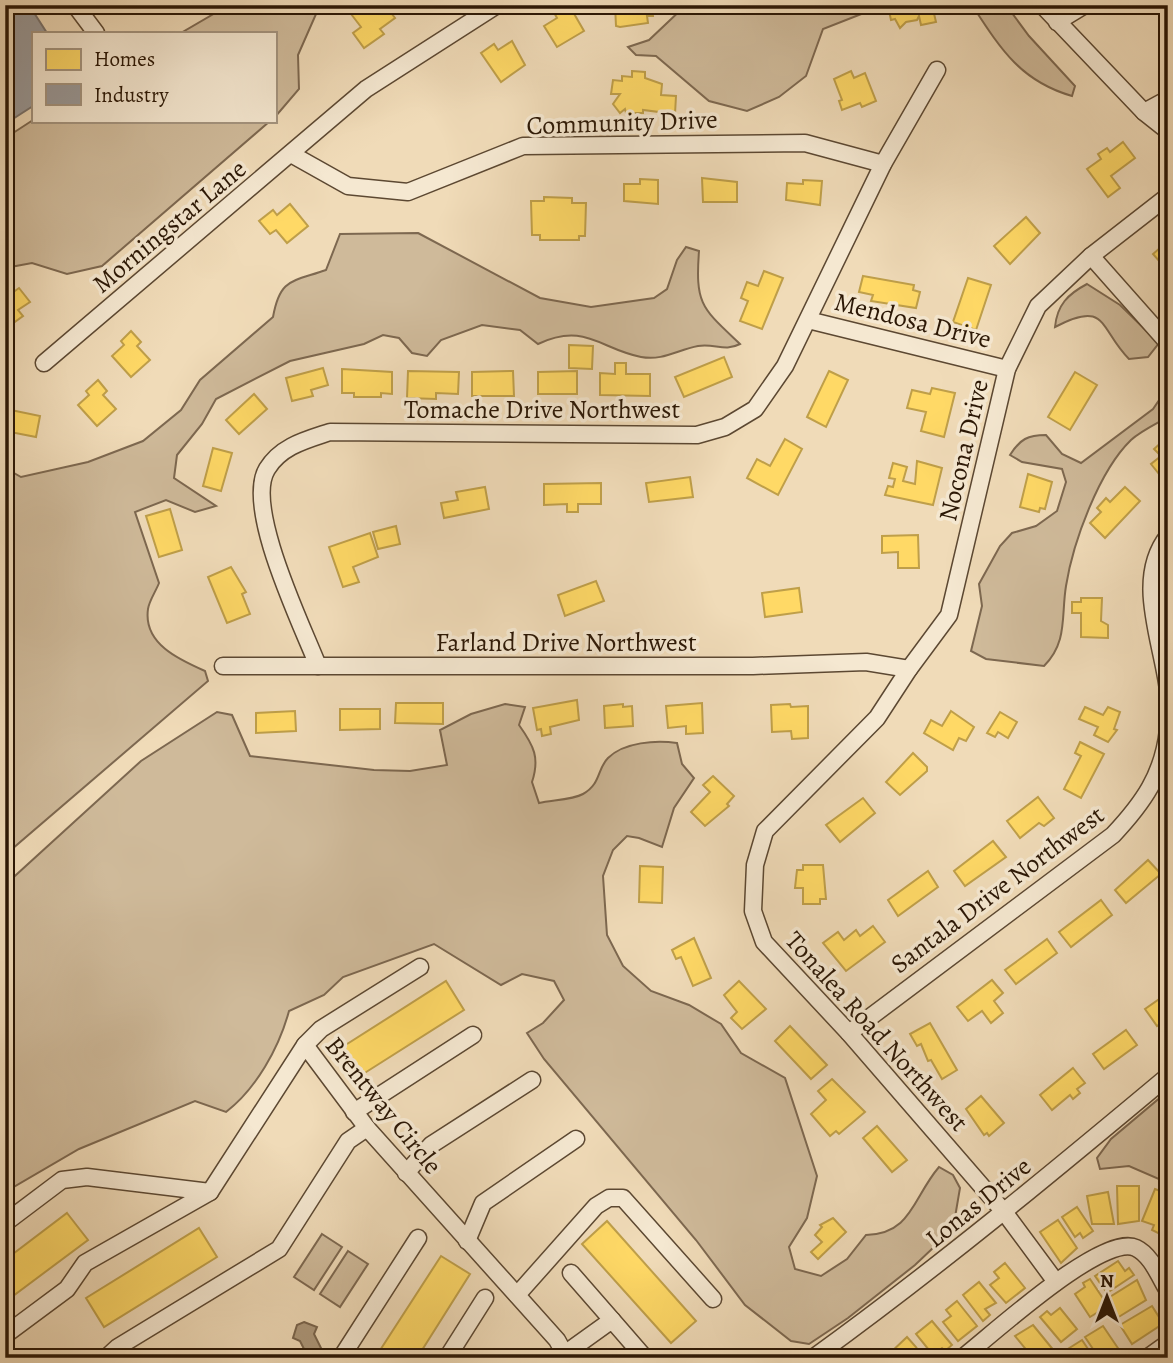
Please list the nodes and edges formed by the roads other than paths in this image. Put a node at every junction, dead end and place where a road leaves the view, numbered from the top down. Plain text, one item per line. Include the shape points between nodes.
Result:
1 (75, 5) edge
2 (497, 5) edge
3 (1042, 5) edge
4 (1085, 5) edge
5 (1057, 22) junction
6 (95, 32) edge
7 (937, 70) dead end
8 (1168, 99) edge
9 (1144, 112) junction
10 (1168, 131) edge
11 (291, 154) junction
12 (883, 163) junction
13 (1168, 196) edge
14 (1091, 256) junction
15 (808, 320) junction
16 (1168, 343) edge
17 (44, 363) dead end
18 (1007, 369) junction
19 (1168, 536) edge
20 (223, 666) dead end
21 (318, 666) junction
22 (909, 669) junction
23 (1168, 690) edge
24 (1168, 730) edge
25 (420, 967) dead end
26 (849, 1032) junction
27 (473, 1035) dead end
28 (305, 1045) junction
29 (1168, 1076) edge
30 (532, 1080) dead end
31 (354, 1112) junction
32 (367, 1128) junction
33 (576, 1139) dead end
34 (406, 1173) junction
35 (210, 1192) junction
36 (1005, 1213) junction
37 (5, 1223) edge
38 (418, 1238) dead end
39 (467, 1241) junction
40 (571, 1273) dead end
41 (1056, 1282) junction
42 (1168, 1290) edge
43 (517, 1295) junction
44 (485, 1298) dead end
45 (713, 1299) dead end
46 (612, 1320) junction
47 (5, 1335) edge
48 (1168, 1343) edge
49 (566, 1355) edge
50 (106, 1358) edge
51 (341, 1358) edge
52 (447, 1358) edge
53 (645, 1358) edge
54 (813, 1358) edge
55 (962, 1358) edge
56 (1147, 1358) edge

1 - 6 street
2 - 11 street, Morningstar Lane via 366,89
3 - 5 street
4 - 5 street
5 - 9 street
7 - 12 street, Tomache Drive Northwest
8 - 9 street
9 - 10 street
11 - 12 street, Community Drive via 348,186 408,192 523,146 805,143
11 - 17 street, Morningstar Lane
12 - 15 street, Tomache Drive Northwest
13 - 14 street, Nocona Drive
14 - 16 street
14 - 18 street, Nocona Drive via 1038,306
15 - 18 street, Mendosa Drive
15 - 21 street, Tomache Drive Northwest via 785,366 755,409 697,435 330,432 289,446 266,469 260,498 264,526
18 - 22 street, Nocona Drive via 949,615
19 - 23 street via 1150,572
20 - 21 street, Farland Drive Northwest
21 - 22 street, Farland Drive Northwest via 866,662
22 - 26 street, Tonalea Road Northwest via 877,718 765,831 755,866 752,911 764,942
24 - 26 street, Santala Drive Northwest via 1160,770 1147,797 1113,835
25 - 28 street via 321,1029
26 - 36 street, Tonalea Road Northwest
27 - 31 street
28 - 31 street, Brentway Circle
28 - 35 street, Brentway Circle
29 - 36 street, Lonas Drive
30 - 34 street via 431,1145
31 - 32 street, Brentway Circle
32 - 34 street, Brentway Circle
32 - 50 street via 348,1141 279,1249
33 - 39 street via 483,1203
34 - 39 street, Brentway Circle
35 - 37 street via 87,1177 62,1181
35 - 47 street, Brentway Circle via 85,1263 67,1289
36 - 41 street, Tonalea Road Northwest
36 - 54 street, Lonas Drive
38 - 51 street
39 - 43 street, Brentway Circle
40 - 46 street
41 - 42 street via 1119,1245 1135,1247 1147,1256
41 - 55 street
43 - 45 street via 596,1206 609,1198 623,1198
43 - 49 street, Brentway Circle
44 - 52 street
46 - 49 street
46 - 53 street
48 - 56 street

